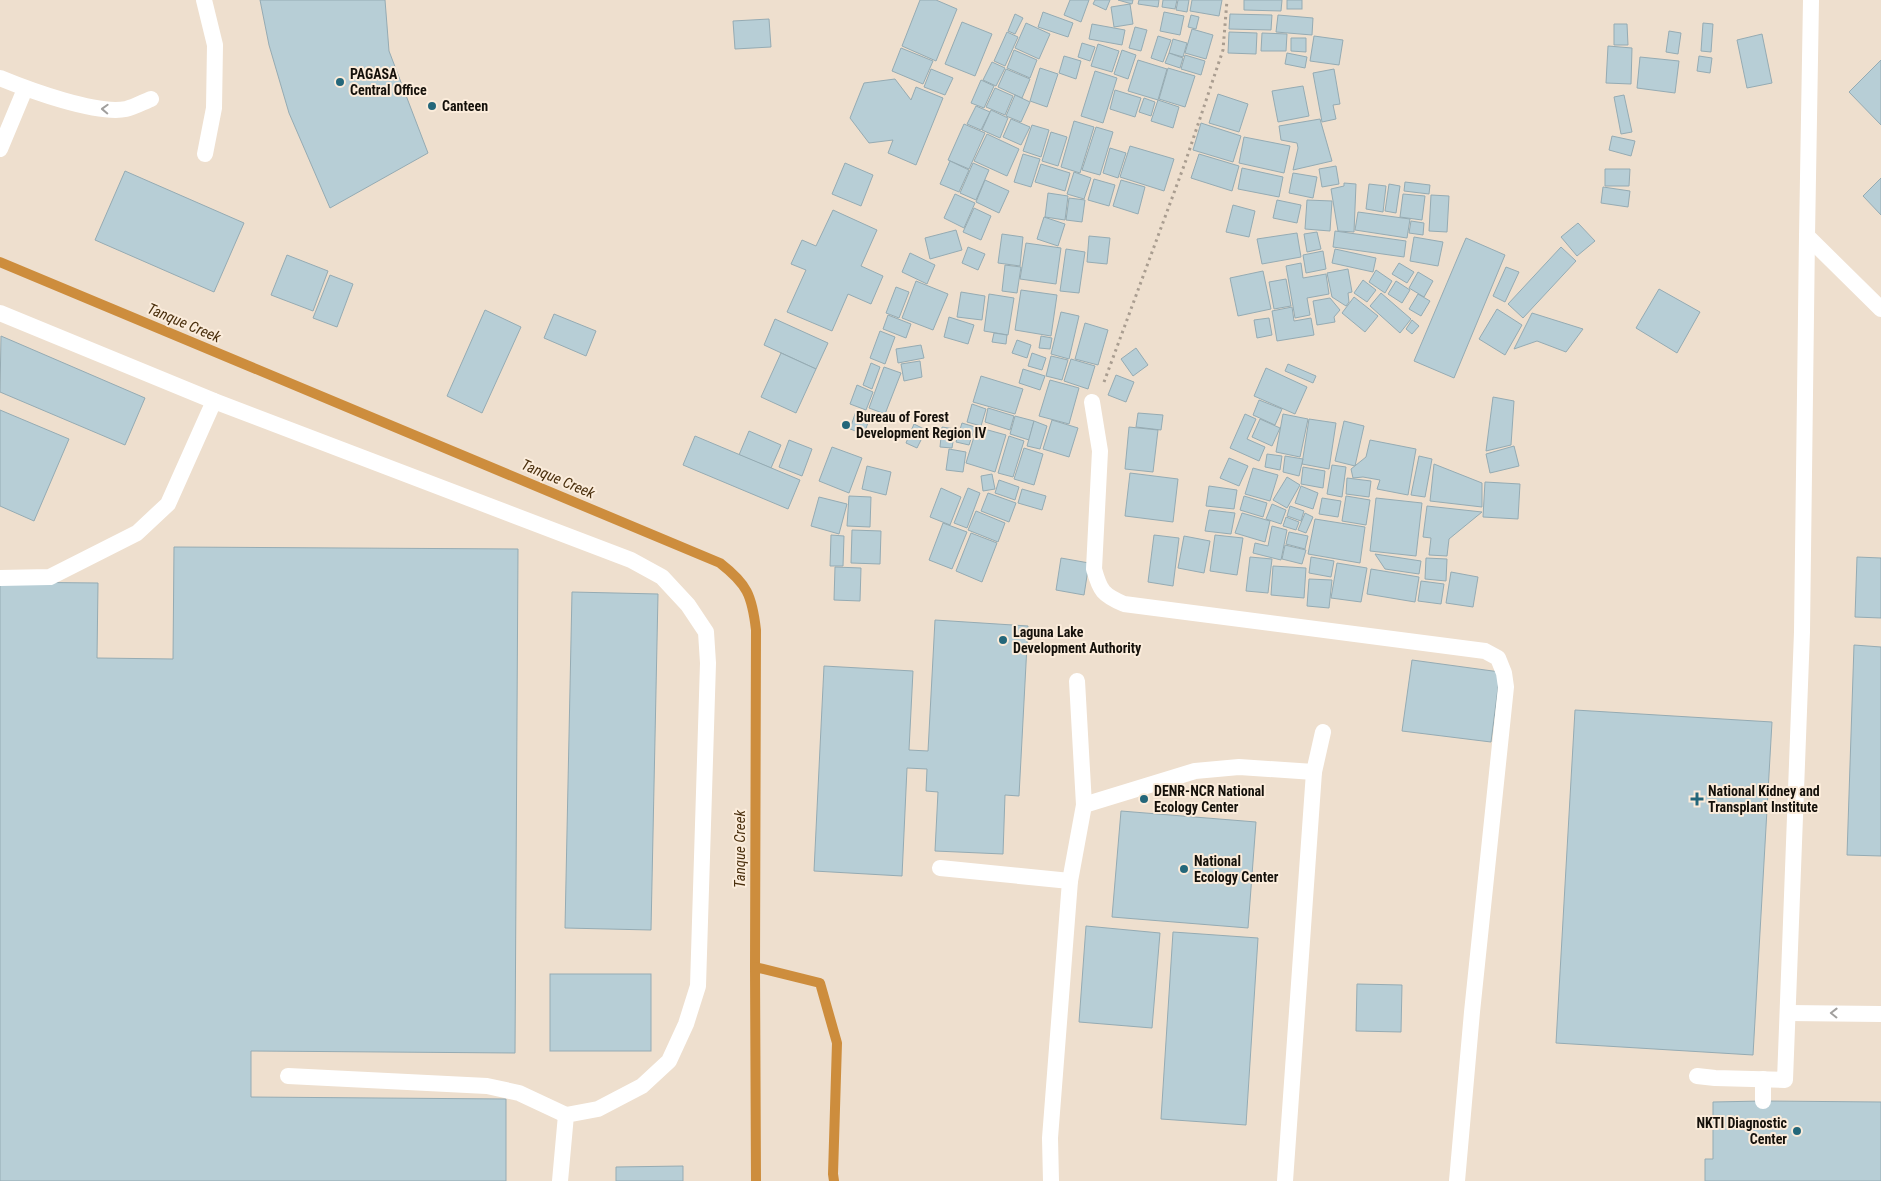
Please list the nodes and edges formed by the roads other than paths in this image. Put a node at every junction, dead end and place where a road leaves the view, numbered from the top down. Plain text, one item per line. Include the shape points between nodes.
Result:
1 (204, 0) edge
2 (1811, 0) edge
3 (0, 78) edge
4 (25, 88) junction
5 (152, 99) dead end
6 (0, 149) edge
7 (205, 154) dead end
8 (1807, 236) junction
9 (1881, 308) edge
10 (0, 313) edge
11 (214, 402) junction
12 (1092, 402) road end
13 (0, 578) edge
14 (1077, 681) dead end
15 (1323, 732) dead end
16 (1314, 772) junction
17 (1084, 805) junction
18 (940, 868) dead end
19 (1070, 881) junction
20 (1788, 1013) junction
21 (1881, 1014) edge
22 (288, 1076) dead end
23 (1697, 1076) dead end
24 (1763, 1079) junction
25 (1762, 1101) dead end
26 (566, 1115) junction
27 (560, 1181) edge
28 (1051, 1181) edge
29 (1285, 1181) edge
30 (1457, 1181) edge

1 - 7 lane via 215,45 214,108
2 - 8 lane
3 - 4 lane
5 -> 4 lane via 126,109 101,110
4 - 6 lane
8 - 9 lane
8 - 20 lane via 1802,632
10 - 11 lane
11 - 13 lane via 168,504 137,533 50,577
11 - 26 lane via 631,560 662,578 688,604 706,632 708,663 698,986 686,1024 669,1061 642,1086 598,1109
12 - 30 lane via 1100,451 1094,569 1098,586 1109,598 1124,604 1485,651 1498,658 1506,687
14 - 17 lane
15 - 16 lane
16 - 17 lane via 1240,766 1196,771
16 - 29 lane
17 - 19 lane
18 - 19 lane
19 - 28 lane via 1050,1138
21 -> 20 lane
20 - 24 lane via 1785,1080
22 - 26 lane via 487,1086 519,1093
23 - 24 lane
24 - 25 lane
26 - 27 lane

